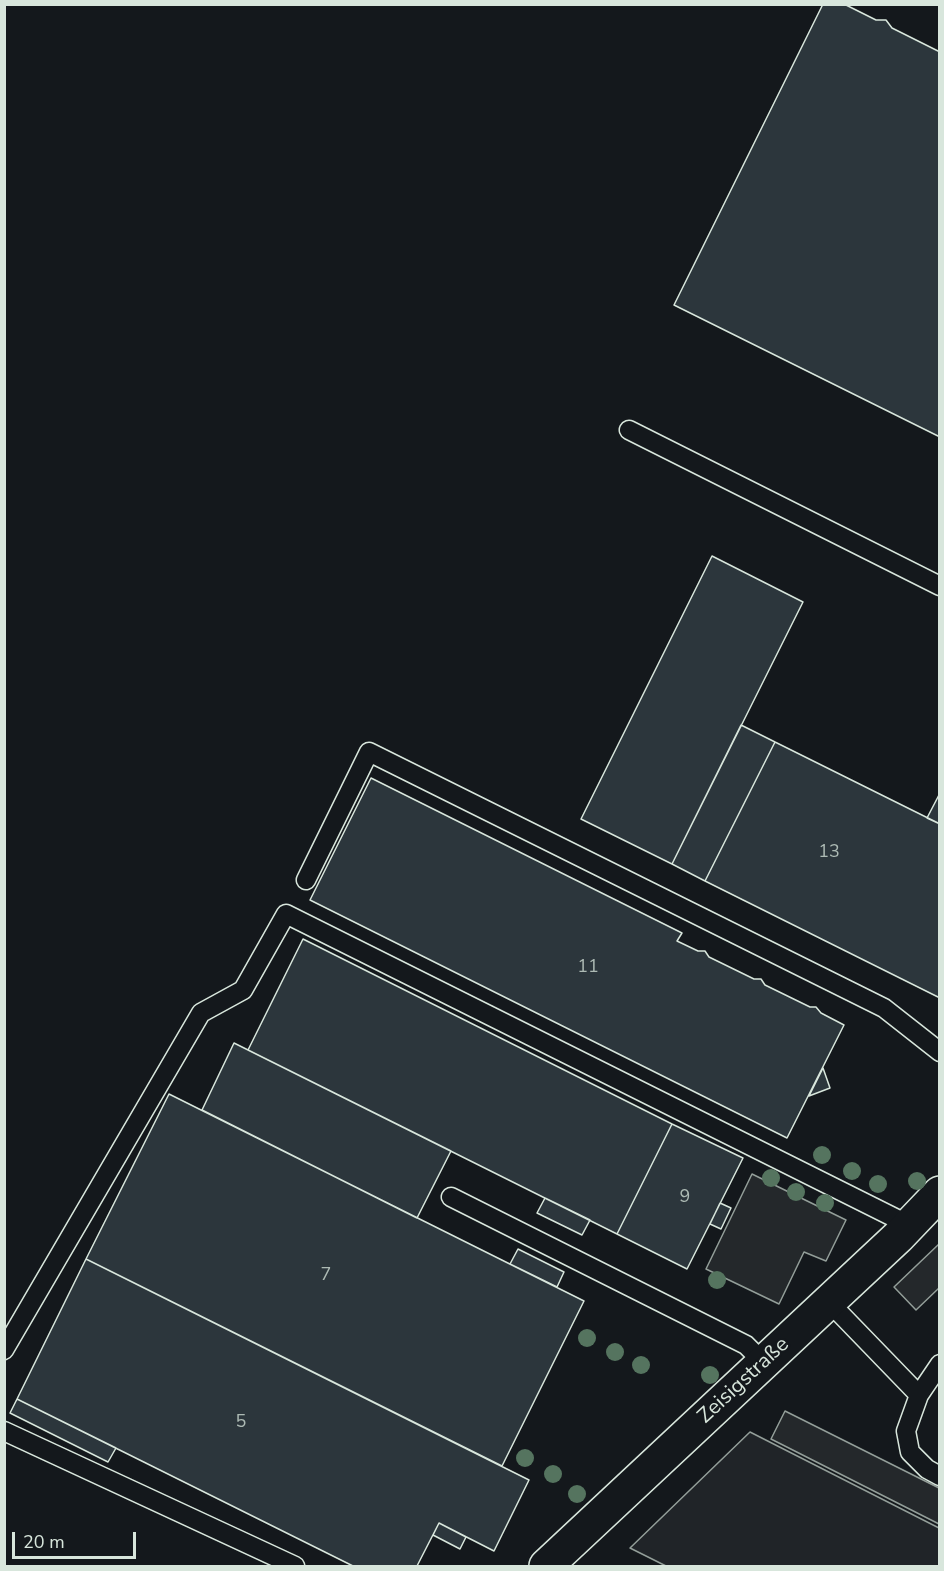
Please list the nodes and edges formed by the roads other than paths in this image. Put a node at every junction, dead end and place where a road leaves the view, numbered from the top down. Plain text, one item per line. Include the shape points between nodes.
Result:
1 (628, 430) dead end
2 (939, 586) edge
3 (306, 880) dead end
4 (939, 1052) edge
5 (939, 1193) edge
6 (451, 1197) dead end
7 (909, 1225) junction
8 (828, 1302) junction
9 (4, 1350) edge
10 (763, 1362) junction
11 (939, 1364) edge
12 (919, 1395) junction
13 (4, 1431) edge
14 (939, 1476) edge
15 (295, 1566) edge
16 (546, 1566) edge

1 - 2 lane
3 - 4 lane via 369,752 885,1008
5 - 7 street, Zeisigstraße
6 - 10 lane via 746,1345
7 - 8 street, Zeisigstraße
7 - 9 lane via 286,914 243,990 201,1013
8 - 10 street, Zeisigstraße
8 - 12 lane
10 - 16 street, Zeisigstraße
11 - 12 lane
12 - 14 lane via 906,1431 910,1452
13 - 15 lane

